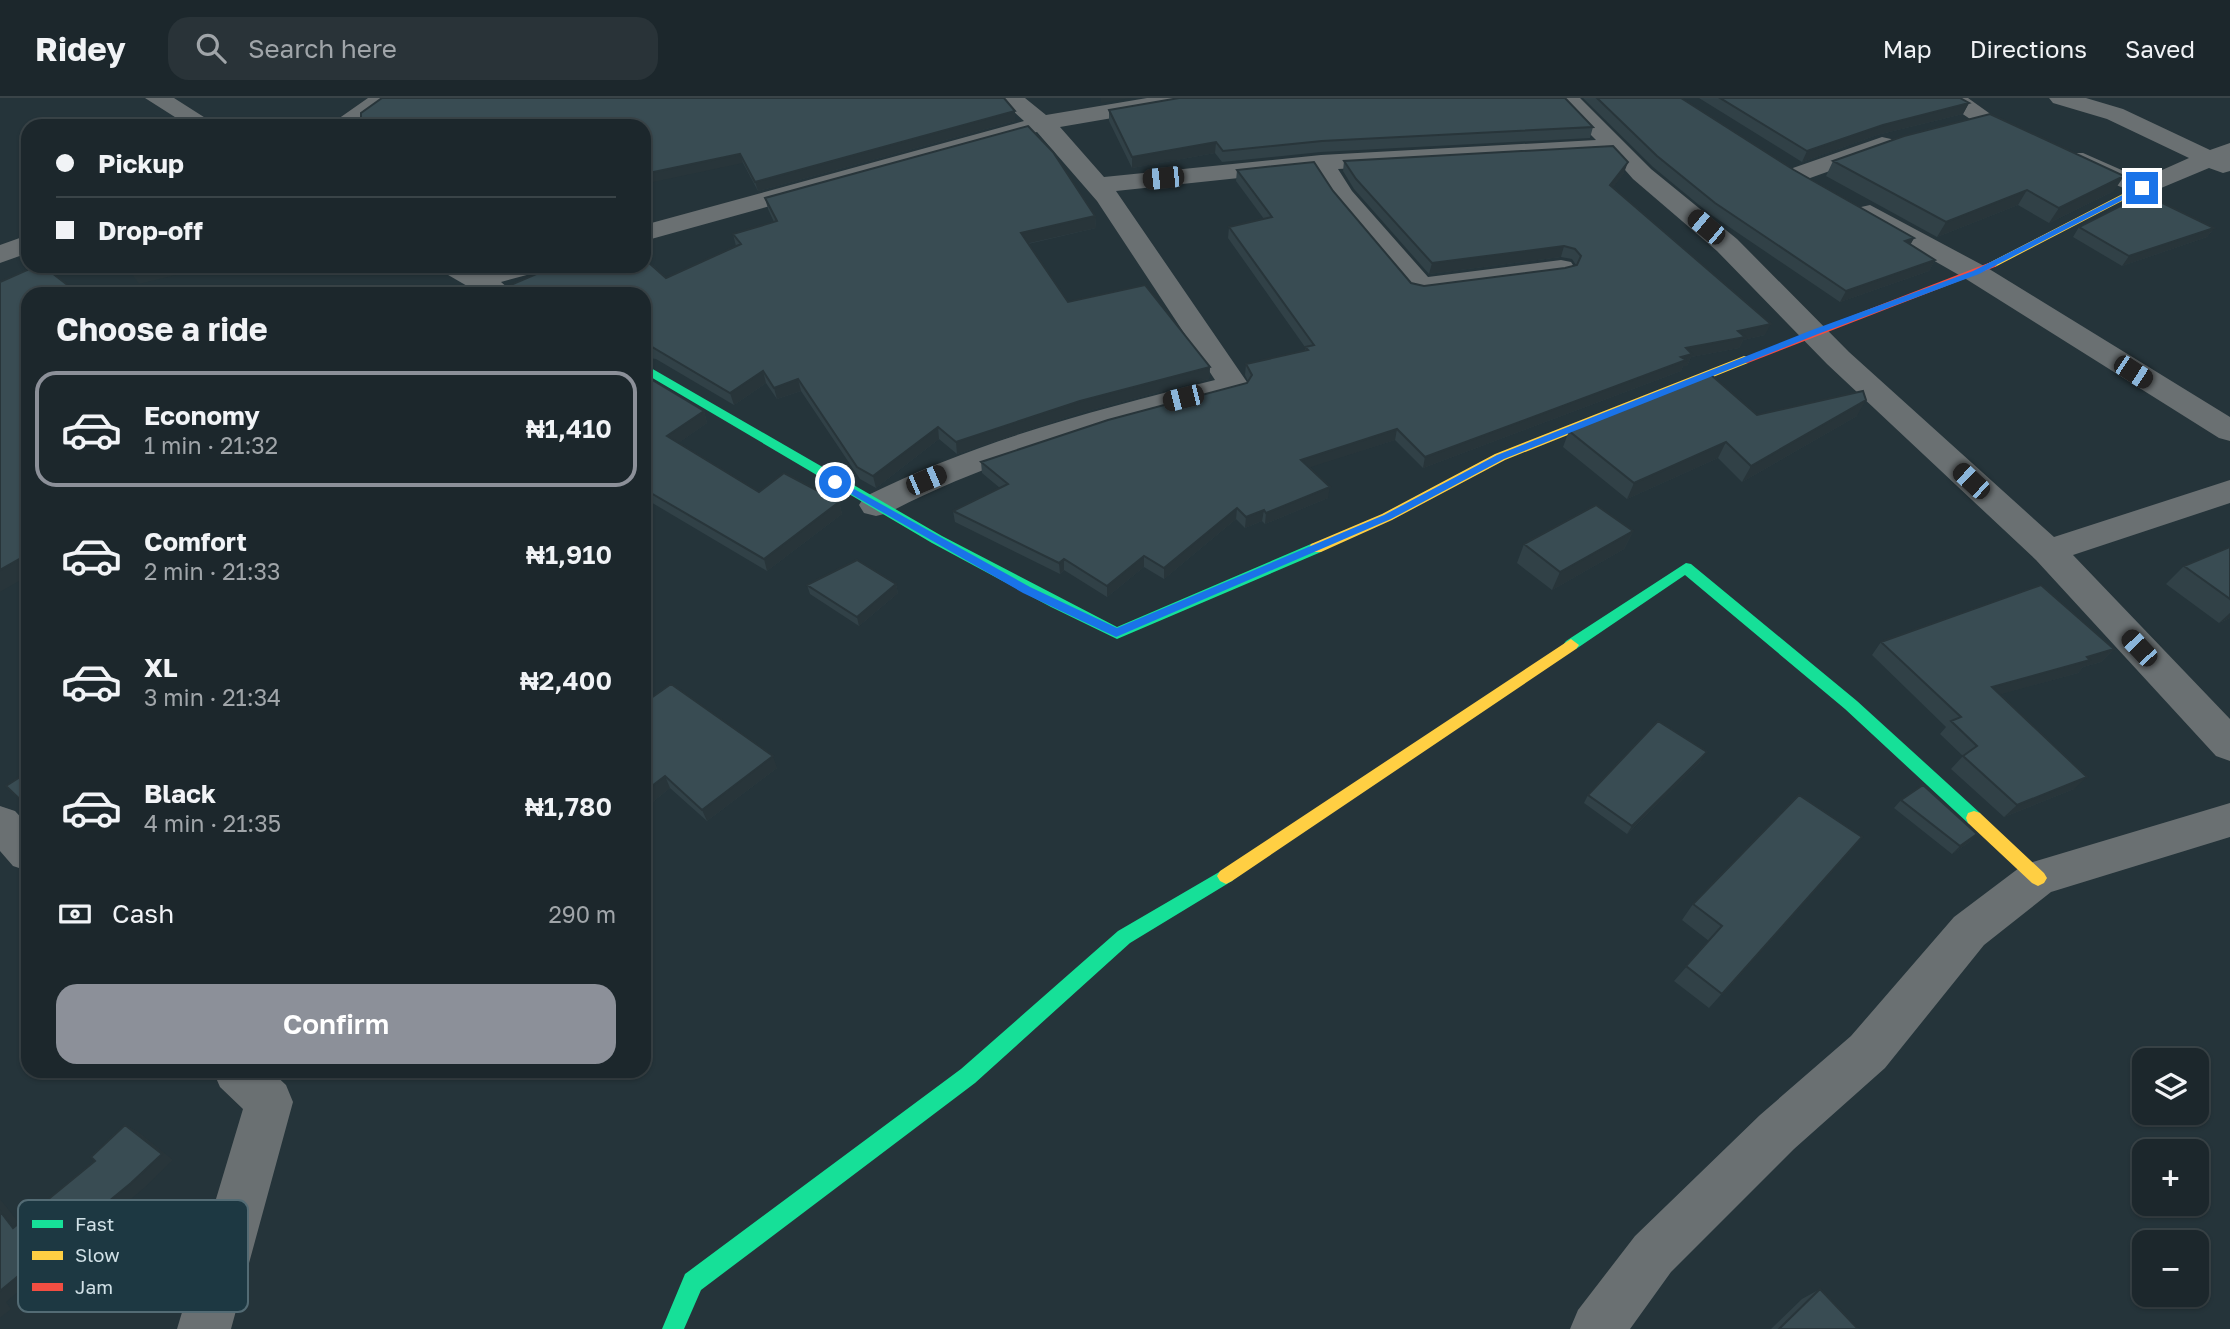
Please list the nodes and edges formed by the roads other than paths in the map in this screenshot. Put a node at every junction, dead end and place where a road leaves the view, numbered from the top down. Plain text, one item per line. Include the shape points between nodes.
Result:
1 (157, 98) edge
2 (384, 98) edge
3 (1010, 98) edge
4 (1188, 98) edge
5 (1566, 98) edge
6 (1951, 98) edge
7 (2060, 98) edge
8 (1984, 118) junction
9 (194, 119) edge
10 (351, 119) edge
11 (1044, 123) junction
12 (1948, 127) edge
13 (2008, 128) edge
14 (1899, 139) edge
15 (1617, 146) junction
16 (2057, 150) edge
17 (2223, 159) edge
18 (1321, 162) junction
19 (1099, 185) junction
20 (2142, 188) junction
21 (651, 231) edge
22 (21, 246) edge
23 (0, 255) edge
24 (1561, 268) edge
25 (464, 273) edge
26 (1976, 273) junction
27 (489, 287) edge
28 (1815, 332) junction
29 (651, 372) edge
30 (2230, 431) edge
31 (2230, 491) edge
32 (876, 505) junction
33 (2048, 551) junction
34 (2230, 745) edge
35 (2230, 820) edge
36 (0, 823) edge
37 (21, 846) edge
38 (2038, 878) junction
39 (244, 1078) edge
40 (242, 1200) edge
41 (209, 1312) edge
42 (204, 1329) edge
43 (673, 1329) edge
44 (1597, 1329) edge

1 - 9 street
2 - 10 street
3 - 11 street
4 - 11 street
5 - 15 street
6 - 8 street
7 - 17 street via 2115,114
8 - 12 street
8 - 13 street
11 - 19 street
11 - 21 street
14 - 26 street via 1788,167
15 - 18 street
15 - 28 street
16 - 20 street
17 - 20 street
18 - 19 street
18 - 24 street via 1342,195 1421,286
19 - 32 street via 1234,385 1107,418 975,460
20 - 26 street
22 - 23 street
25 - 27 street
26 - 28 street
26 - 30 street
28 - 32 street via 1500,457 1387,517 1116,633 1027,590
28 - 33 street
29 - 32 street
31 - 33 street
33 - 34 street
35 - 38 street
36 - 37 street
38 - 43 street via 1851,705 1686,568 1256,858 1124,937 968,1076 693,1282
38 - 44 street via 1969,931 1868,1052 1777,1132 1653,1254
39 - 40 street via 270,1102
41 - 42 street

